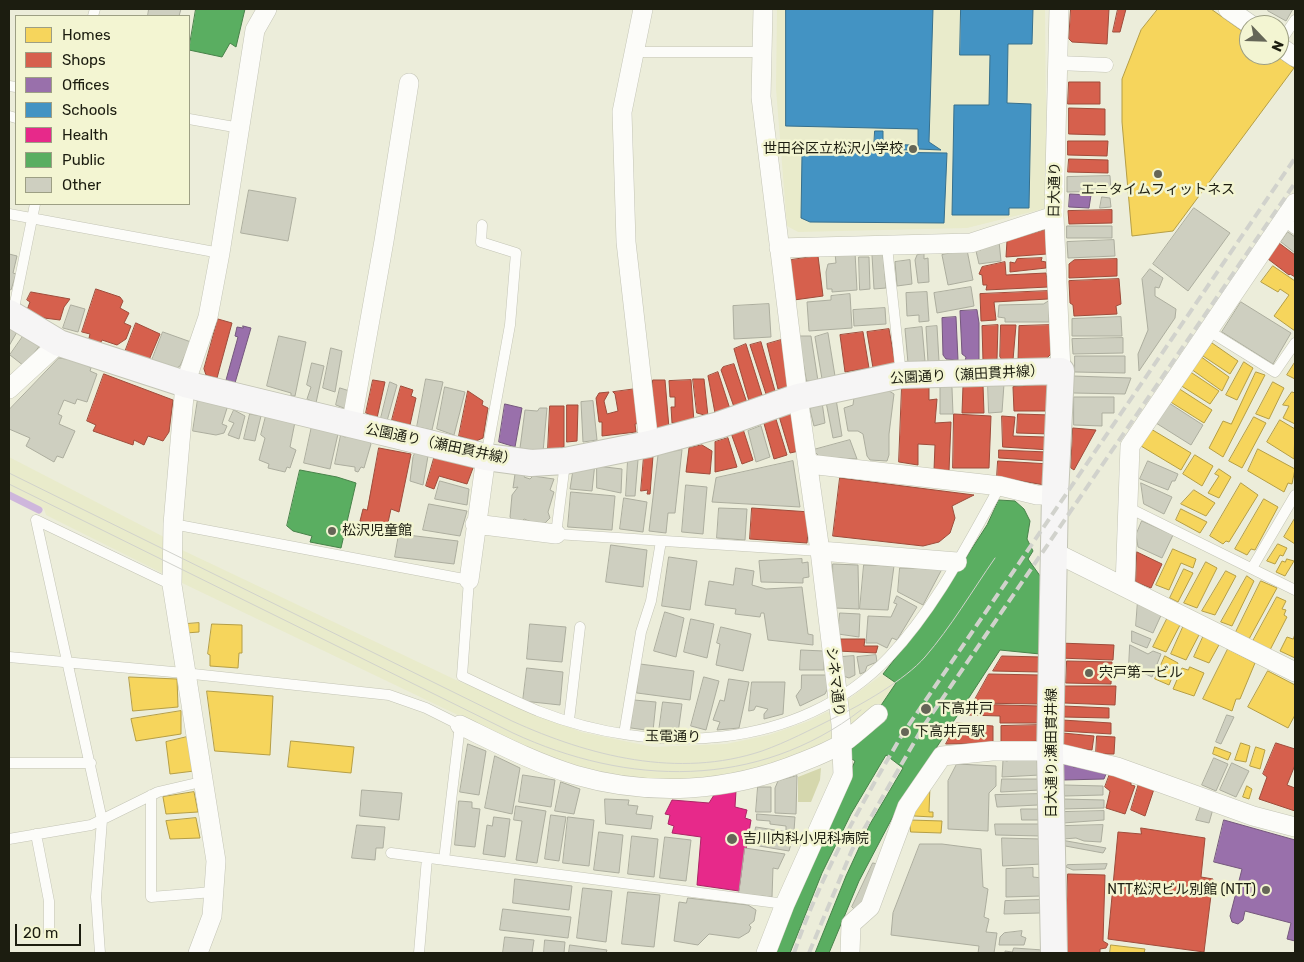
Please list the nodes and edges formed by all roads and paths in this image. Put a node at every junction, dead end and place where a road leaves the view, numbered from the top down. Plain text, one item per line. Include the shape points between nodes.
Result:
1 (267, 9) edge
2 (644, 9) edge
3 (763, 9) edge
4 (1059, 9) edge
5 (1228, 9) edge
6 (1239, 17) edge
7 (633, 52) junction
8 (762, 52) junction
9 (1058, 63) junction
10 (1106, 66) dead end
11 (409, 83) dead end
12 (190, 119) edge
13 (240, 128) junction
14 (1295, 203) edge
15 (35, 205) edge
16 (9, 214) edge
17 (1054, 216) junction
18 (32, 218) junction
19 (1289, 225) edge
20 (482, 226) dead end
21 (887, 247) junction
22 (779, 248) junction
23 (220, 253) junction
24 (11, 314) edge
25 (1209, 331) junction
26 (59, 343) junction
27 (1295, 344) edge
28 (1061, 371) junction
29 (902, 375) junction
30 (185, 384) junction
31 (9, 389) edge
32 (798, 397) junction
33 (352, 426) junction
34 (649, 444) junction
35 (486, 457) junction
36 (565, 461) junction
37 (809, 464) junction
38 (1000, 486) junction
39 (1055, 495) junction
40 (1295, 495) edge
41 (1129, 508) junction
42 (1292, 508) edge
43 (173, 524) junction
44 (475, 524) junction
45 (556, 534) junction
46 (661, 541) junction
47 (820, 551) junction
48 (1054, 552) junction
49 (958, 562) junction
50 (1252, 568) junction
51 (469, 580) junction
52 (172, 585) junction
53 (1125, 587) junction
54 (1295, 590) edge
55 (580, 627) dead end
56 (9, 657) edge
57 (66, 664) junction
58 (1295, 672) edge
59 (184, 673) junction
60 (837, 699) junction
61 (878, 714) dead end
62 (569, 720) junction
63 (460, 725) junction
64 (624, 734) junction
65 (842, 743) junction
66 (1050, 751) junction
67 (9, 763) edge
68 (91, 763) junction
69 (201, 782) junction
70 (151, 795) junction
71 (102, 820) junction
72 (1295, 828) edge
73 (36, 834) junction
74 (9, 839) edge
75 (391, 853) dead end
76 (426, 858) junction
77 (444, 860) junction
78 (213, 892) junction
79 (785, 904) junction
80 (48, 932) dead end
81 (100, 953) edge
82 (198, 953) edge
83 (419, 953) edge
84 (766, 953) edge
85 (850, 953) edge
86 (1054, 953) edge

1 - 13 street via 255,30
2 - 7 street
3 - 8 street, シネマ通り
4 - 9 street, 日大通り
5 - 6 street
7 - 8 lane
7 - 34 street via 622,112 626,242
8 - 22 street, シネマ通り via 761,97
9 - 10 street
9 - 17 street, 日大通り
11 - 33 street
12 - 13 lane
13 - 23 street
14 - 19 street
15 - 18 lane
16 - 18 lane
17 - 21 street via 971,244
17 - 28 street, 日大通り
18 - 23 lane
18 - 24 lane
19 - 25 street
20 - 35 lane via 481,242 516,253 510,325
21 - 22 street
21 - 29 lane
22 - 32 street, シネマ通り
23 - 30 street via 208,317
24 - 26 main road, 公園通り（瀬田貫井線）
25 - 27 lane via 1275,372
25 - 41 street via 1130,446
26 - 30 main road, 公園通り（瀬田貫井線）
26 - 31 street
28 - 29 main road, 公園通り（瀬田貫井線）
28 - 39 main road
29 - 32 main road, 公園通り（瀬田貫井線）
30 - 33 main road, 公園通り（瀬田貫井線）
30 - 43 street
32 - 34 main road, 公園通り（瀬田貫井線） via 719,425
32 - 37 street, シネマ通り
33 - 35 main road, 公園通り（瀬田貫井線）
34 - 36 main road, 公園通り（瀬田貫井線）
35 - 36 main road, 公園通り（瀬田貫井線） via 531,463
35 - 44 street, 玉電通り
36 - 45 lane
37 - 38 street
37 - 47 street, シネマ通り
38 - 39 street via 1037,495
38 - 49 lane, 玉電通り
39 - 48 main road, 日大通り;瀬田貫井線
40 - 42 lane
41 - 50 lane
41 - 53 street
42 - 50 lane
43 - 51 lane
43 - 52 street
44 - 45 street
44 - 51 street, 玉電通り
45 - 46 lane
46 - 47 lane
46 - 64 lane via 652,601 641,632
47 - 49 street
47 - 60 street, シネマ通り
48 - 53 street
48 - 66 main road, 日大通り;瀬田貫井線
49 - 60 lane, 玉電通り via 931,605 890,656 868,678
50 - 54 lane
51 - 62 lane, 玉電通り via 462,676 539,711
52 - 57 lane via 36,520
52 - 59 street
53 - 58 street
55 - 62 lane
56 - 57 lane
57 - 59 lane
57 - 68 lane
59 - 63 lane via 389,695
59 - 69 street
60 - 64 lane, 玉電通り via 794,719 742,733 680,740
60 - 65 street, シネマ通り
61 - 65 street
62 - 64 lane, 玉電通り
63 - 65 street via 575,775 606,782 666,788 694,789 737,783 789,768
63 - 77 lane
65 - 79 street, シネマ通り via 843,776
66 - 72 street via 1117,767
66 - 85 street via 992,751 942,756 907,807 870,907 851,924
66 - 86 main road, 日大通り;瀬田貫井線
67 - 68 lane
68 - 71 lane
69 - 70 lane
69 - 78 street via 216,861
70 - 71 lane
70 - 78 lane via 151,897
71 - 73 lane via 91,825
71 - 81 lane via 96,897
73 - 74 lane
73 - 80 lane via 49,901
75 - 76 lane
76 - 77 lane
76 - 83 lane
77 - 79 lane
78 - 82 street via 212,916
79 - 84 street, シネマ通り

